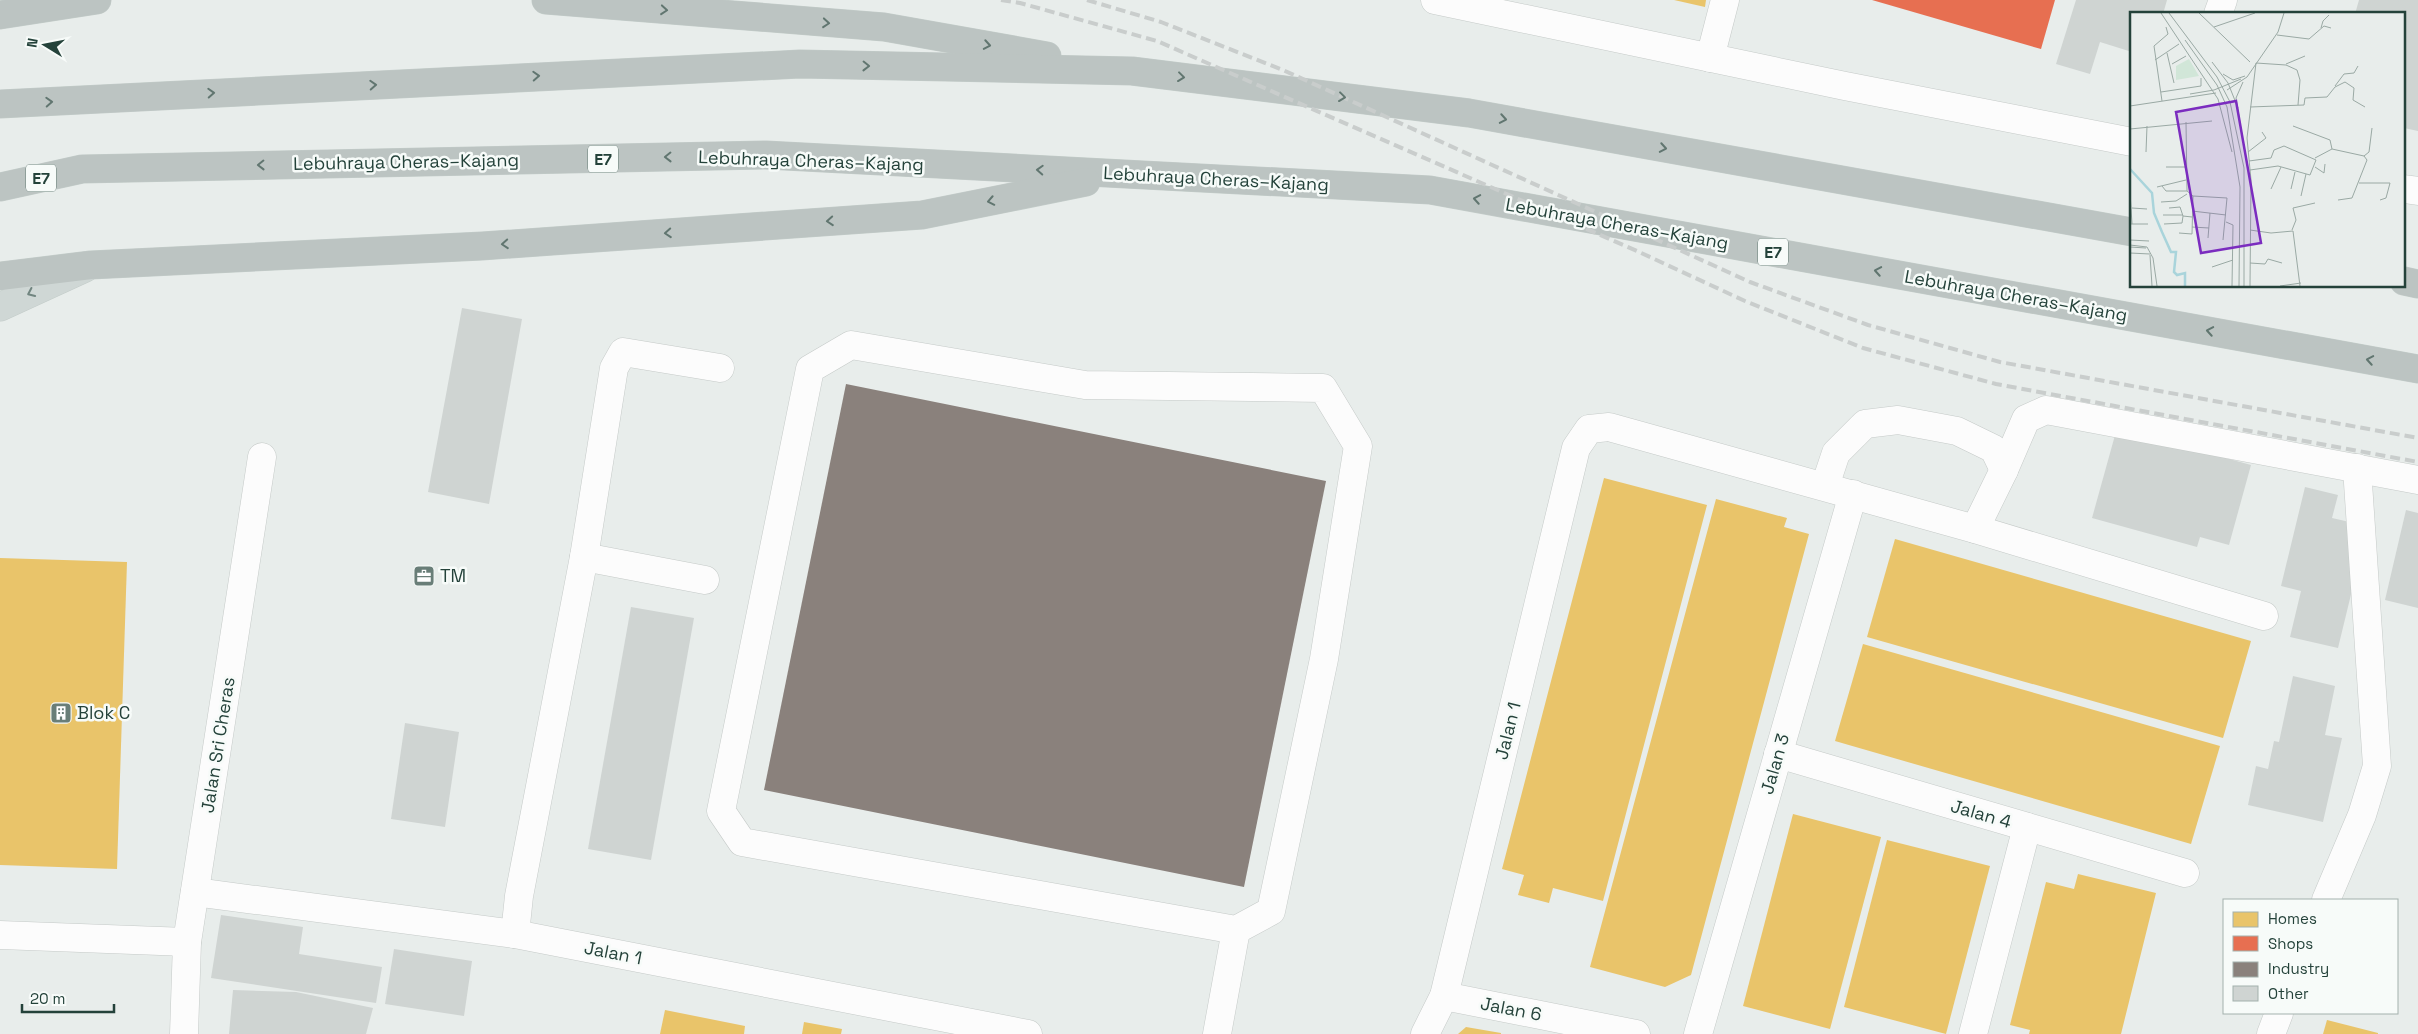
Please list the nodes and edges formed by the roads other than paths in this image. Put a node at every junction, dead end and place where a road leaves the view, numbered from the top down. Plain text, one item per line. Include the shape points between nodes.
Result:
1 (97, 0) edge
2 (546, 0) edge
3 (1434, 0) edge
4 (1725, 0) edge
5 (0, 15) edge
6 (1710, 58) junction
7 (1132, 72) junction
8 (0, 104) edge
9 (2130, 142) edge
10 (1124, 174) junction
11 (0, 187) edge
12 (2130, 232) edge
13 (91, 265) junction
14 (0, 276) edge
15 (0, 307) edge
16 (720, 368) dead end
17 (2418, 369) edge
18 (262, 457) dead end
19 (2357, 468) junction
20 (2004, 470) junction
21 (2418, 480) edge
22 (1825, 486) junction
23 (1853, 494) junction
24 (1975, 529) junction
25 (584, 557) junction
26 (705, 580) dead end
27 (2264, 616) dead end
28 (1778, 754) junction
29 (2027, 827) junction
30 (2185, 874) dead end
31 (195, 892) junction
32 (2326, 899) edge
33 (1236, 930) junction
34 (515, 934) junction
35 (0, 935) edge
36 (187, 942) junction
37 (1444, 996) junction
38 (2279, 1014) edge
39 (943, 1026) edge
40 (184, 1034) edge
41 (1028, 1034) edge
42 (1217, 1034) edge
43 (1425, 1034) edge
44 (1636, 1034) edge
45 (1698, 1034) edge
46 (1973, 1034) edge
47 (2270, 1034) edge

1 - 5 highway
2 -> 7 highway via 884,27
3 - 6 street
4 - 6 street
6 - 9 street
8 -> 7 highway via 800,64
7 -> 12 highway via 1470,113
10 -> 11 highway, Lebuhraya Cheras–Kajang / E7 via 766,156 82,169
10 -> 13 highway via 922,215 482,246
17 -> 10 highway, Lebuhraya Cheras–Kajang / E7 via 1430,190
13 - 14 highway
13 -> 15 main road
16 - 25 street via 623,352 614,368
18 - 31 street, Jalan Sri Cheras
19 - 20 street via 2046,410 2026,419
19 - 21 street
19 - 32 street via 2377,766 2362,816
20 - 22 street via 1994,449 1957,431 1898,420 1865,424 1836,453
20 - 24 street
22 - 23 street
22 - 37 street, Jalan 1 via 1609,427 1589,429 1576,448
23 - 24 street
23 - 28 street, Jalan 3
24 - 27 street
25 - 26 street
25 - 34 street via 519,896
28 - 29 street, Jalan 4
28 - 45 street, Jalan 3
29 - 30 street, Jalan 4
29 - 46 street
31 - 34 street, Jalan 1
31 - 36 street, Jalan Sri Cheras
33 - 33 street via 742,842 721,811 810,369 851,345 1085,385 1323,388 1358,446 1324,659 1271,911
33 - 42 street
34 - 39 street, Jalan 1
35 - 36 street
36 - 40 street, Jalan Sri Cheras
37 - 43 street, Jalan 1
37 - 44 street, Jalan 6
38 - 47 street
39 - 41 street, Jalan 1

